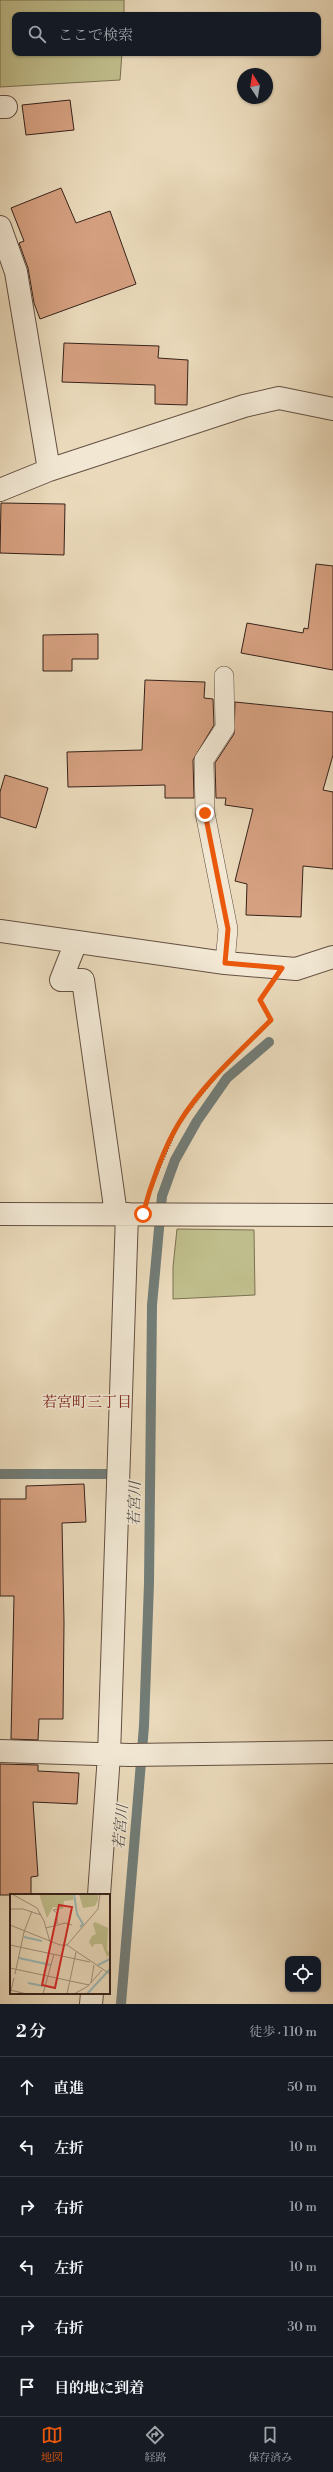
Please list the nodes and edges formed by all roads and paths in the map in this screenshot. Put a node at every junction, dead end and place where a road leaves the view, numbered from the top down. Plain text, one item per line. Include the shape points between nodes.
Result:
1 (0, 227) edge
2 (333, 409) edge
3 (49, 470) junction
4 (0, 490) edge
5 (224, 676) dead end
6 (0, 931) edge
7 (76, 942) junction
8 (333, 957) edge
9 (225, 963) junction
10 (282, 968) junction
11 (0, 1214) edge
12 (140, 1214) junction
13 (333, 1215) edge
14 (0, 1751) edge
15 (333, 1752) edge
16 (120, 1755) junction
17 (99, 1894) edge
18 (92, 1994) edge
19 (91, 2004) edge

1 - 3 street via 16,272
2 - 3 street via 279,398 244,406
3 - 4 street
5 - 9 lane via 225,728 204,760 205,813 228,929
6 - 7 street
7 - 9 street
7 - 12 street via 61,980 83,980
8 - 10 street via 296,969
9 - 10 street
10 - 12 path via 260,1000 271,1020 223,1067 179,1123
11 - 12 street
12 - 13 street
12 - 16 street
14 - 16 street
15 - 16 street
16 - 17 street
18 - 19 street

